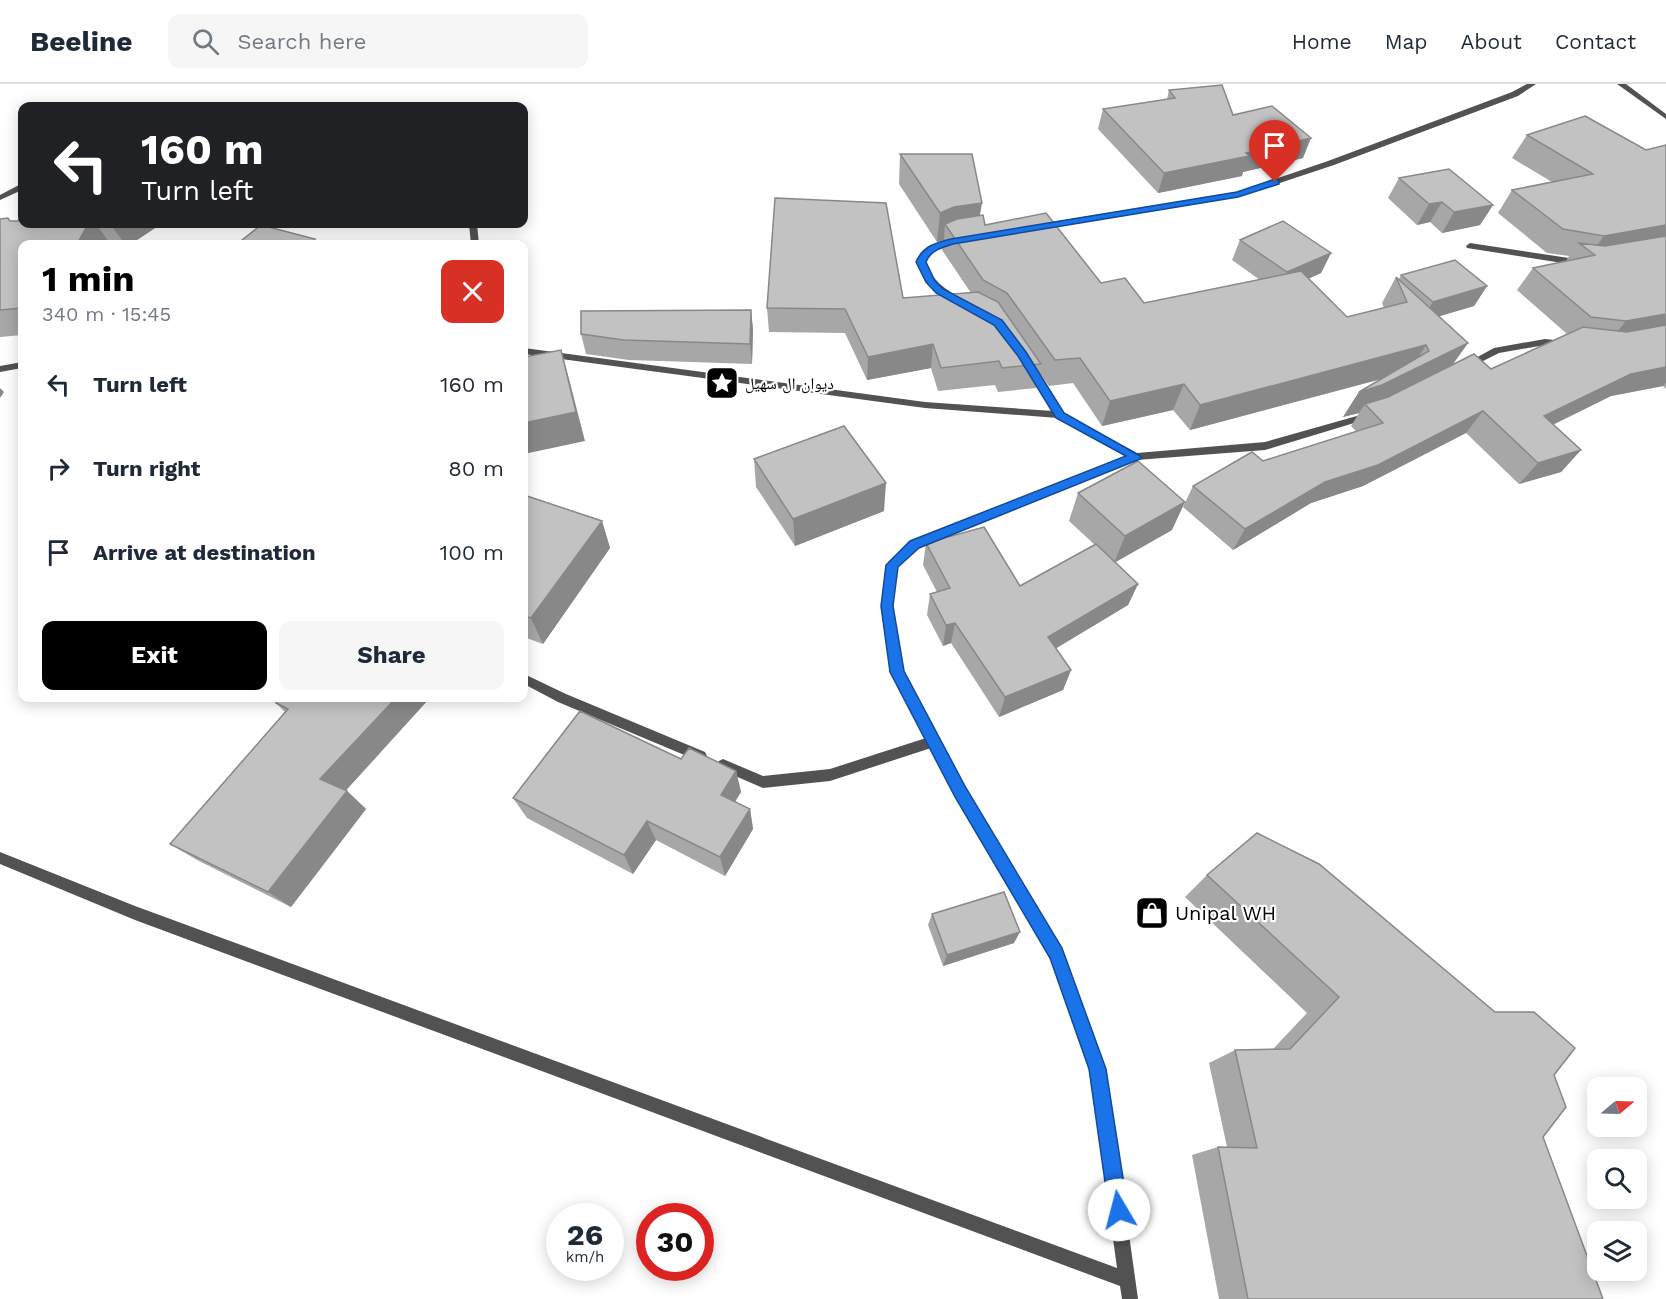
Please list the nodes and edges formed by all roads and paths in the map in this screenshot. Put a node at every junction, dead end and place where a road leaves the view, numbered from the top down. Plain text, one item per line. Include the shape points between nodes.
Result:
1 (1532, 84) edge
2 (1621, 84) edge
3 (1666, 117) edge
4 (18, 190) edge
5 (0, 198) edge
6 (1035, 227) edge
7 (972, 238) edge
8 (1470, 246) dead end
9 (1587, 264) edge
10 (972, 307) edge
11 (1576, 345) edge
12 (528, 352) edge
13 (1022, 354) edge
14 (18, 366) edge
15 (0, 369) edge
16 (1456, 371) edge
17 (1380, 410) edge
18 (1060, 416) junction
19 (1136, 457) junction
20 (528, 681) edge
21 (934, 741) junction
22 (0, 858) edge
23 (1129, 1281) junction
24 (1131, 1299) edge

1 - 6 street via 1385,143 1238,194
2 - 3 street
4 - 5 street
7 - 10 street via 933,248 921,262 940,291
8 - 9 street
11 - 16 street via 1545,342 1497,350
12 - 18 street via 924,405
13 - 18 street
14 - 15 street
17 - 19 street via 1264,446
18 - 19 street
19 - 21 street via 915,545 892,565 887,606 897,672
20 - 21 street via 763,782 830,775
21 - 23 street via 1056,953 1064,974 1098,1069
22 - 23 street via 147,917
23 - 24 street

